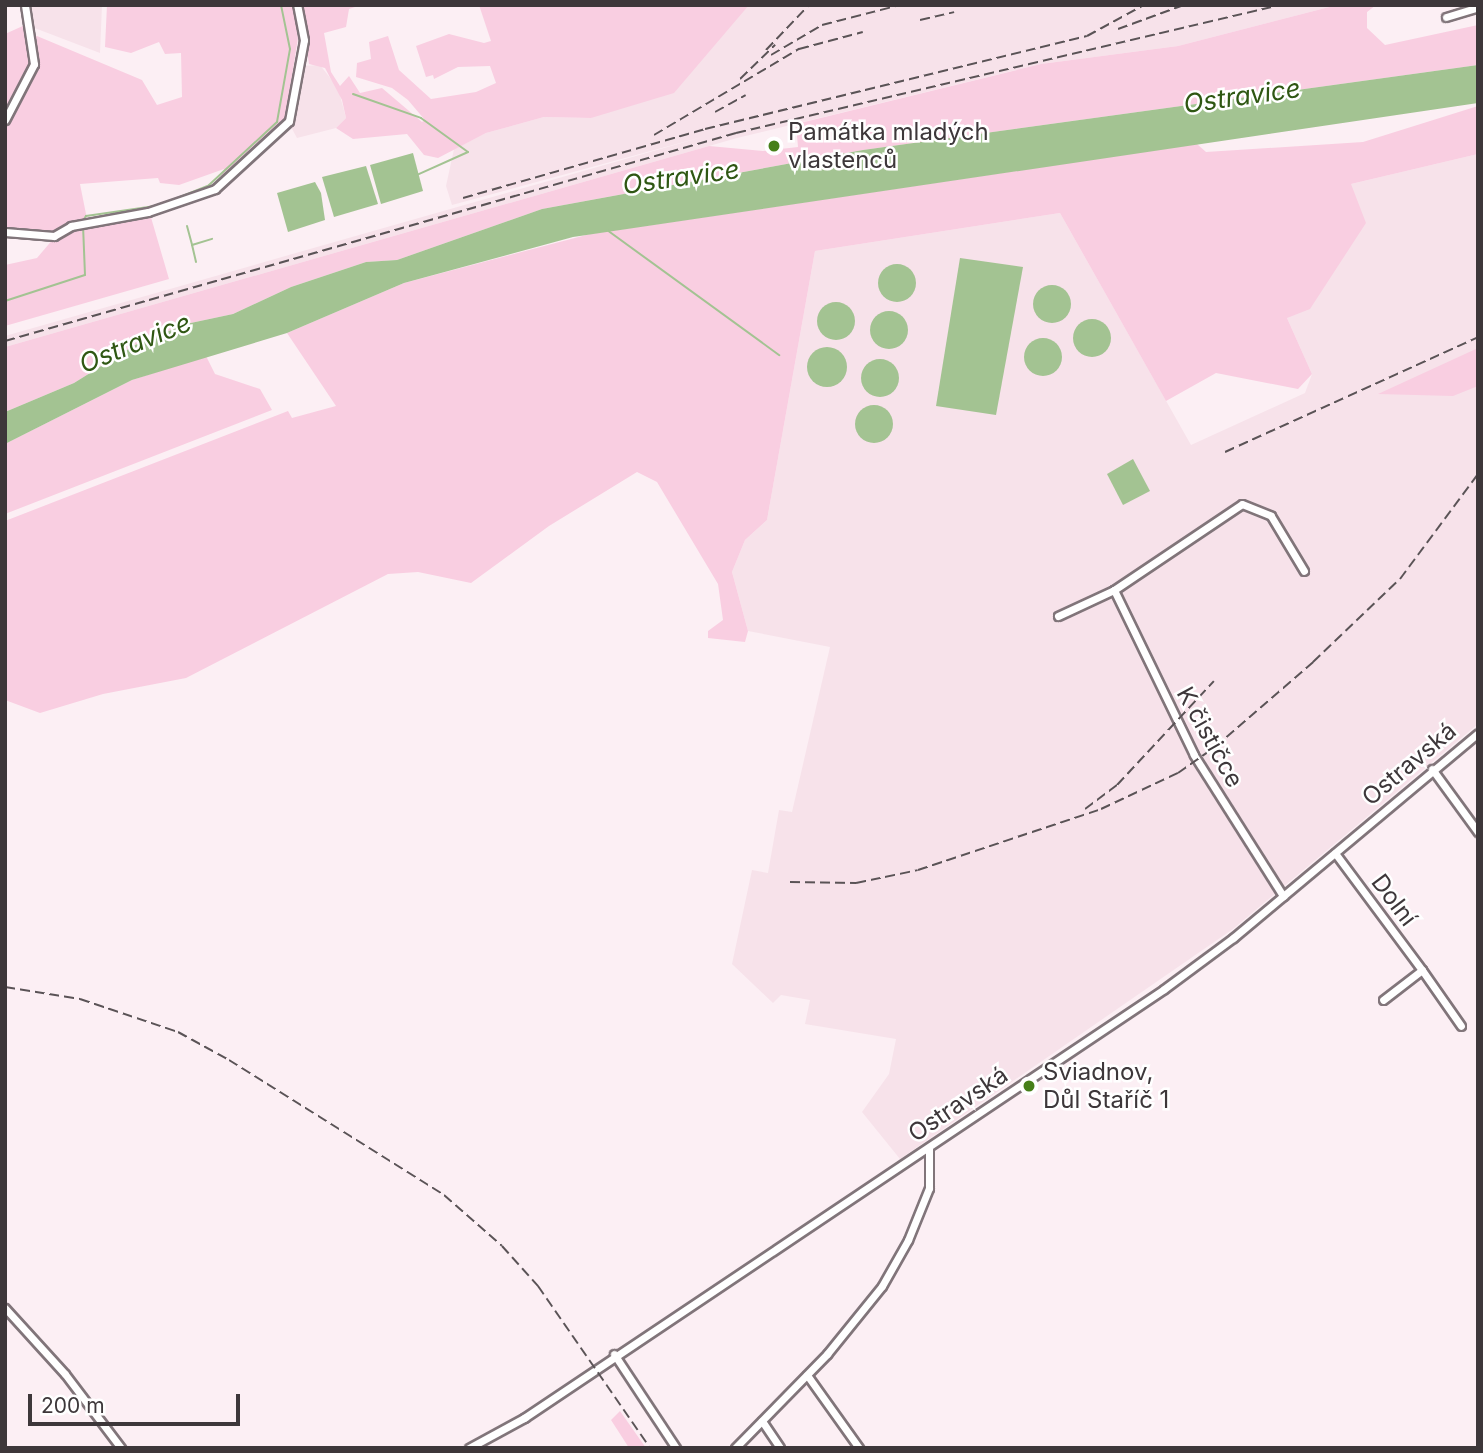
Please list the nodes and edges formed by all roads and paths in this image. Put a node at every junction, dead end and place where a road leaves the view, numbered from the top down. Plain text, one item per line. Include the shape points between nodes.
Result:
1 (25, 5) edge
2 (297, 5) edge
3 (1478, 7) edge
4 (1446, 17) dead end
5 (5, 120) edge
6 (5, 232) edge
7 (1304, 571) dead end
8 (1114, 590) junction
9 (1058, 616) dead end
10 (1478, 733) edge
11 (1432, 769) junction
12 (1478, 832) edge
13 (1335, 853) junction
14 (1283, 897) junction
15 (1422, 970) junction
16 (1383, 1000) dead end
17 (1461, 1026) dead end
18 (929, 1148) junction
19 (5, 1308) edge
20 (614, 1354) junction
21 (807, 1375) junction
22 (762, 1421) junction
23 (121, 1448) edge
24 (469, 1448) edge
25 (676, 1448) edge
26 (735, 1448) edge
27 (780, 1448) edge
28 (859, 1448) edge

1 - 5 street via 34,64
2 - 6 street via 304,40 287,125 210,192 148,212 83,223 54,236
3 - 4 street
7 - 8 street via 1271,516 1242,504
8 - 9 street
8 - 14 street, K čističce via 1194,755
10 - 11 street, Ostravská
11 - 12 street
11 - 13 street, Ostravská
13 - 14 street, Ostravská
13 - 15 street, Dolní
14 - 18 street, Ostravská via 1164,989
15 - 16 street
15 - 17 street, Dolní
18 - 20 street, Ostravská
18 - 21 street via 929,1188 908,1240 865,1312
19 - 23 street via 65,1374
20 - 24 street, Ostravská via 524,1418
20 - 25 street
21 - 22 street
21 - 28 street
22 - 26 street
22 - 27 street

